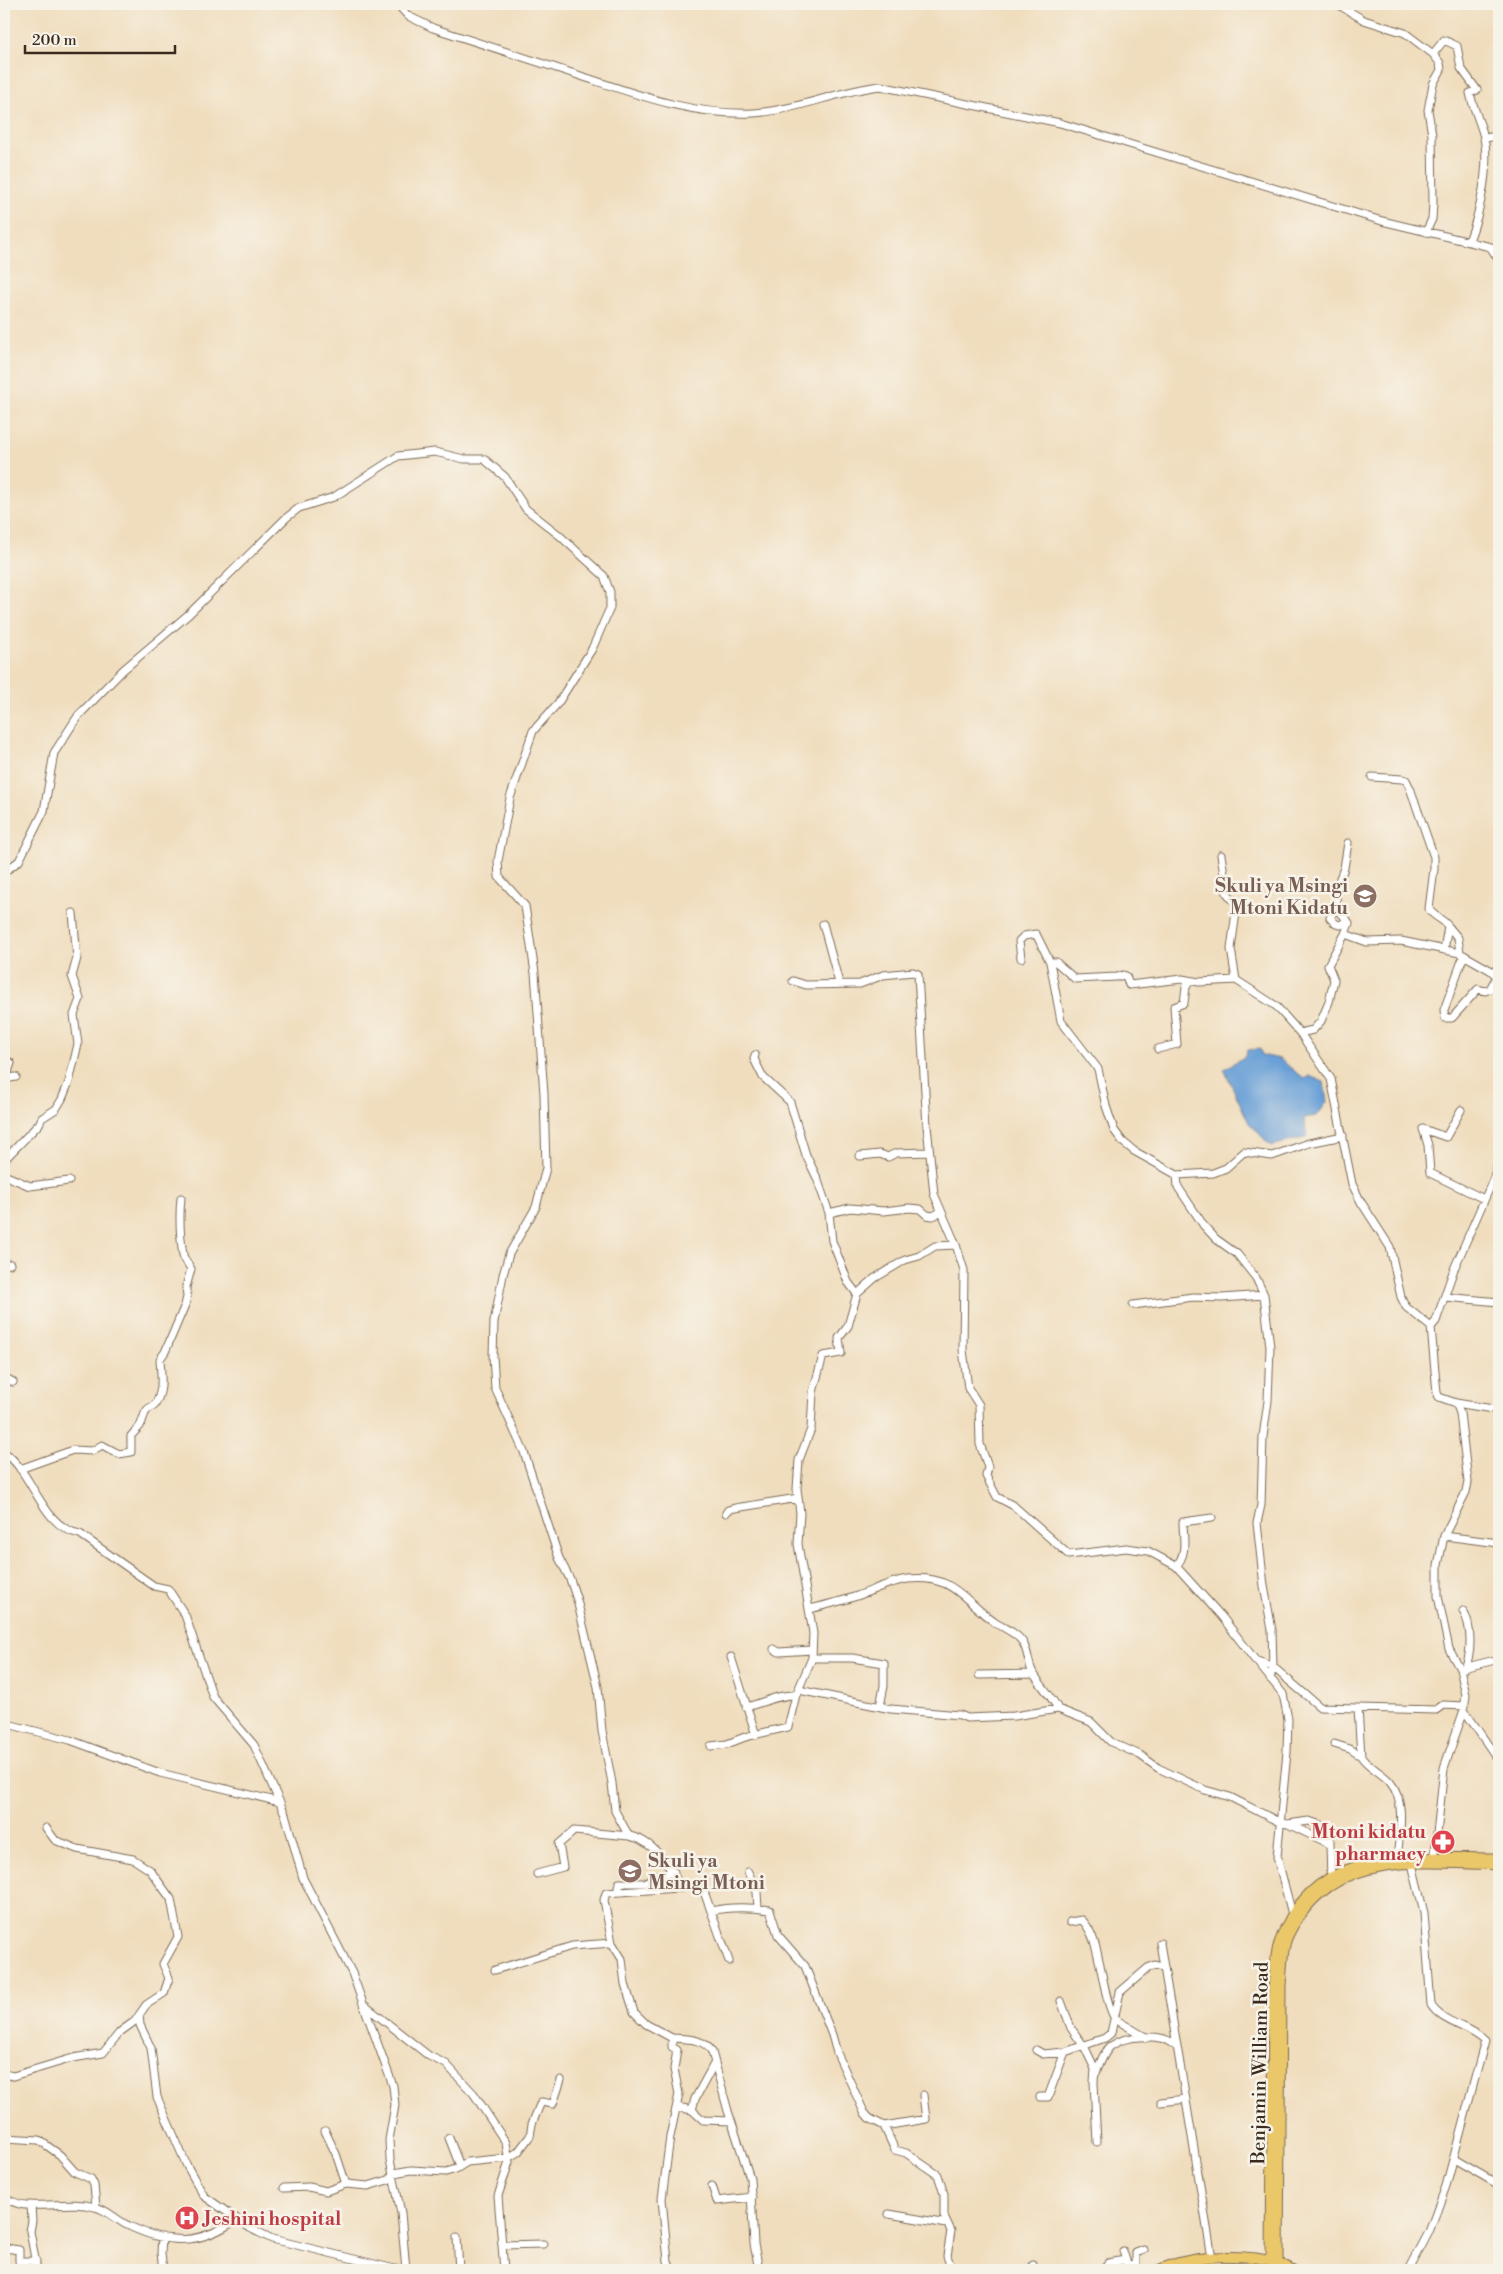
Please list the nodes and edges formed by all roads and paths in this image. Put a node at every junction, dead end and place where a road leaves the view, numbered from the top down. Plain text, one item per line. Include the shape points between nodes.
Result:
1 (397, 4) edge
2 (1337, 4) edge
3 (1433, 54) junction
4 (1499, 136) edge
5 (1484, 138) junction
6 (1426, 232) junction
7 (1469, 241) junction
8 (1495, 248) edge
9 (1499, 260) edge
10 (1372, 776) dead end
11 (1348, 844) dead end
12 (1222, 855) dead end
13 (4, 872) edge
14 (1336, 907) junction
15 (73, 914) dead end
16 (1347, 920) junction
17 (823, 924) dead end
18 (1448, 926) junction
19 (1346, 934) junction
20 (1444, 950) junction
21 (1462, 954) junction
22 (1021, 958) dead end
23 (1050, 962) junction
24 (1498, 977) edge
25 (1236, 980) junction
26 (793, 981) dead end
27 (1190, 981) junction
28 (839, 983) junction
29 (1300, 1033) junction
30 (1158, 1049) dead end
31 (756, 1056) dead end
32 (4, 1059) edge
33 (16, 1077) dead end
34 (5, 1078) edge
35 (1461, 1110) dead end
36 (1343, 1136) junction
37 (929, 1152) junction
38 (860, 1156) dead end
39 (4, 1160) edge
40 (1499, 1160) edge
41 (4, 1175) edge
42 (1176, 1175) junction
43 (69, 1181) dead end
44 (181, 1198) dead end
45 (1484, 1199) junction
46 (941, 1212) junction
47 (829, 1213) junction
48 (956, 1245) junction
49 (857, 1294) junction
50 (1264, 1295) junction
51 (1444, 1297) junction
52 (1499, 1302) edge
53 (1133, 1305) dead end
54 (1431, 1327) junction
55 (4, 1377) edge
56 (12, 1382) dead end
57 (1456, 1403) junction
58 (1499, 1410) edge
59 (5, 1453) edge
60 (20, 1469) junction
61 (798, 1498) junction
62 (726, 1514) dead end
63 (1212, 1518) dead end
64 (1444, 1536) junction
65 (1499, 1543) edge
66 (1176, 1566) junction
67 (810, 1609) junction
68 (1463, 1612) dead end
69 (774, 1650) dead end
70 (812, 1654) junction
71 (731, 1657) dead end
72 (1499, 1659) edge
73 (1258, 1663) junction
74 (1270, 1666) junction
75 (1462, 1669) junction
76 (1265, 1673) junction
77 (1034, 1674) junction
78 (979, 1675) dead end
79 (1270, 1679) junction
80 (797, 1692) junction
81 (880, 1706) junction
82 (746, 1707) junction
83 (1358, 1708) junction
84 (1465, 1708) junction
85 (1058, 1709) junction
86 (4, 1723) edge
87 (756, 1735) junction
88 (1334, 1744) dead end
89 (711, 1746) dead end
90 (1361, 1756) junction
91 (1499, 1762) edge
92 (280, 1802) junction
93 (1284, 1823) junction
94 (46, 1828) dead end
95 (629, 1836) junction
96 (1330, 1844) junction
97 (1499, 1858) edge
98 (1397, 1859) junction
99 (1434, 1861) junction
100 (1412, 1864) junction
101 (1499, 1865) edge
102 (674, 1872) junction
103 (748, 1872) dead end
104 (537, 1874) dead end
105 (1331, 1881) junction
106 (681, 1888) junction
107 (622, 1892) junction
108 (758, 1908) junction
109 (711, 1911) junction
110 (1292, 1914) junction
111 (1070, 1922) dead end
112 (612, 1943) junction
113 (1160, 1943) dead end
114 (729, 1961) dead end
115 (1162, 1966) junction
116 (494, 1970) dead end
117 (1061, 2001) dead end
118 (362, 2003) junction
119 (139, 2015) junction
120 (1115, 2019) junction
121 (672, 2038) junction
122 (1147, 2038) junction
123 (1082, 2044) junction
124 (1175, 2045) junction
125 (1036, 2050) dead end
126 (1065, 2052) junction
127 (714, 2064) junction
128 (1096, 2073) junction
129 (4, 2074) edge
130 (561, 2080) dead end
131 (924, 2095) dead end
132 (1040, 2097) dead end
133 (1186, 2099) junction
134 (1161, 2102) dead end
135 (677, 2107) junction
136 (692, 2110) junction
137 (731, 2121) junction
138 (884, 2126) junction
139 (325, 2131) dead end
140 (4, 2138) edge
141 (449, 2138) dead end
142 (1097, 2142) dead end
143 (508, 2158) junction
144 (1454, 2159) junction
145 (460, 2166) junction
146 (394, 2173) junction
147 (346, 2184) junction
148 (712, 2186) dead end
149 (1499, 2186) edge
150 (284, 2188) dead end
151 (4, 2198) edge
152 (752, 2198) junction
153 (31, 2205) junction
154 (96, 2207) junction
155 (889, 2214) dead end
156 (237, 2219) junction
157 (947, 2224) junction
158 (162, 2236) junction
159 (457, 2237) dead end
160 (1276, 2243) junction
161 (542, 2244) dead end
162 (503, 2245) junction
163 (6, 2248) dead end
164 (1144, 2250) dead end
165 (1123, 2251) dead end
166 (1212, 2258) junction
167 (1257, 2258) junction
168 (36, 2261) junction
169 (1275, 2263) junction
170 (1128, 2265) edge
171 (377, 2267) edge
172 (1292, 2269) edge
173 (37, 2270) edge
174 (164, 2270) edge
175 (399, 2270) edge
176 (406, 2270) edge
177 (459, 2270) edge
178 (504, 2270) edge
179 (671, 2270) edge
180 (759, 2270) edge
181 (952, 2270) edge
182 (1102, 2270) edge
183 (1158, 2270) edge
184 (1409, 2270) edge

1 - 6 street via 408,16 433,28 655,100 709,112 794,108 853,89 880,86 1060,123
2 - 3 street via 1364,20 1405,33
3 - 5 street via 1444,40 1456,46 1461,68 1477,90 1470,93
3 - 6 street via 1441,70 1433,84 1428,110 1432,135 1433,203 1432,219
4 - 5 street
5 - 7 street via 1486,158 1482,196 1478,219
6 - 7 street
7 - 8 street
8 - 9 street
10 - 18 street via 1402,779 1408,783 1434,857 1429,909
11 - 14 street via 1337,886
12 - 25 street via 1227,892 1237,904 1231,949
13 - 95 street via 19,861 44,811 54,753 78,716 123,670 190,614 286,518 299,508 334,497 398,456 436,452 464,459 484,459 505,477 526,509 604,576 610,592 610,608 592,649 558,704 532,731 510,798 498,861 499,877 525,906 535,973 546,1168 536,1207 509,1254 503,1275 494,1322 493,1356 495,1388 524,1452 559,1558 577,1600 598,1687 615,1811
14 - 16 street
14 - 16 street via 1330,918 1332,922 1341,925
15 - 39 street via 77,958 72,976 80,999 74,1015 78,1044 69,1082 56,1109 42,1118
16 - 19 street
17 - 28 street
18 - 20 street
18 - 21 street via 1458,938
19 - 20 street via 1367,942 1401,941
19 - 29 street via 1328,965 1334,980 1321,1021 1313,1030
20 - 21 street
21 - 24 street
21 - 24 street via 1444,1010 1445,1018 1452,1018 1478,989 1490,990
22 - 23 street via 1019,941 1031,933 1038,937
23 - 27 street via 1056,962 1075,979 1123,975 1129,985 1182,979
23 - 42 street via 1061,1021 1098,1069 1114,1130 1134,1151
25 - 27 street
25 - 29 street via 1276,1006
26 - 28 street via 806,985
27 - 30 street via 1184,1003 1174,1007 1177,1044
28 - 37 street via 860,984 883,975 918,974
29 - 36 street via 1330,1079
31 - 47 street via 754,1060 763,1077 790,1102
32 - 34 street via 10,1063
33 - 34 street
35 - 45 street via 1446,1137 1423,1129 1430,1173
36 - 42 street via 1272,1156 1244,1152 1226,1168 1213,1173
36 - 54 street via 1352,1184 1390,1247 1401,1297 1406,1307
37 - 38 street via 896,1153 888,1157 880,1154
37 - 46 street via 934,1194
40 - 45 street
41 - 43 street via 30,1186
42 - 50 street via 1178,1187 1204,1226 1237,1254 1256,1278
44 - 60 street via 179,1234 183,1256 191,1269 187,1297 160,1359 160,1397 144,1412 139,1428 131,1436 131,1452 119,1454 102,1446 92,1451 73,1450
45 - 51 street
46 - 47 street via 933,1216 920,1209 884,1211 850,1208
46 - 48 street
47 - 49 street via 832,1242 848,1282
48 - 49 street via 935,1246 905,1260 875,1278
48 - 66 street via 964,1270 963,1350 968,1388 979,1405 980,1444 988,1461 986,1476 993,1493 1014,1506 1069,1555 1126,1548 1148,1552
49 - 61 street via 848,1326 839,1338 841,1353 824,1356 819,1367 813,1392 811,1429 799,1460
50 - 53 street via 1193,1297
50 - 74 street via 1270,1347 1258,1523 1272,1630
51 - 52 street
51 - 54 street
54 - 57 street via 1437,1393 1439,1397
55 - 56 street
57 - 58 street
57 - 64 street via 1468,1482
59 - 60 street
60 - 92 street via 57,1523 69,1532 80,1534 154,1586 168,1589 185,1615 213,1697 254,1745
61 - 62 street via 735,1508
61 - 67 street via 798,1544
63 - 66 street via 1184,1522 1186,1537 1180,1563
64 - 65 street
64 - 75 street via 1438,1565 1438,1596 1448,1650
66 - 73 street via 1222,1616
67 - 70 street
67 - 77 street via 900,1580 919,1578 934,1581 959,1590 984,1614 1018,1638 1024,1644 1027,1661
68 - 75 street via 1468,1622 1469,1637 1468,1657
69 - 70 street
70 - 80 street
70 - 81 street via 884,1663
71 - 82 street
72 - 75 street
73 - 74 street
73 - 76 street
74 - 76 street
74 - 79 street
74 - 83 street via 1320,1707
75 - 84 street
76 - 79 street
77 - 78 street
77 - 85 street
79 - 93 street via 1283,1694 1288,1719
80 - 81 street
80 - 82 street
80 - 87 street via 788,1728
81 - 85 street via 977,1718
82 - 87 street
83 - 84 street via 1436,1710 1444,1705
83 - 90 street
84 - 91 street
84 - 99 street via 1444,1768
85 - 93 street via 1091,1722 1111,1742 1140,1755 1158,1768
86 - 92 street via 70,1740 160,1773
87 - 89 street
88 - 90 street
90 - 98 street via 1390,1782 1400,1799
92 - 118 street via 290,1826 303,1878 352,1973
93 - 96 street
93 - 96 street via 1309,1821 1327,1827
93 - 110 street via 1277,1862
94 - 119 street via 55,1840 77,1849 133,1859 150,1870 171,1899 178,1937 163,1964 168,1978 167,1988
95 - 102 street via 639,1837
95 - 104 street via 574,1831 560,1844 563,1867
96 - 105 street
97 - 99 main road, Benjamin William Road
98 - 99 main road, Benjamin William Road
98 - 105 main road, Benjamin William Road via 1358,1865
99 - 100 main road, Benjamin William Road
99 - 101 main road, Benjamin William Road
100 - 105 main road, Benjamin William Road via 1377,1867
100 - 144 street via 1424,1913 1431,2004 1438,2013 1485,2041
102 - 106 street
102 - 107 street via 656,1874 645,1883 619,1883 618,1888
103 - 108 street via 757,1892
105 - 110 main road, Benjamin William Road via 1307,1895
105 - 160 main road, Benjamin William Road via 1299,1916 1286,1944 1281,1986
106 - 107 street
106 - 109 street via 703,1889
107 - 112 street via 604,1896
108 - 109 street via 734,1907
108 - 138 street via 770,1910 778,1935 805,1966 837,2053 860,2103 869,2118
109 - 114 street
110 - 160 main road, Benjamin William Road via 1278,1944 1273,1988
111 - 120 street via 1082,1920 1090,1932 1102,1984
112 - 116 street via 572,1946
112 - 121 street via 622,1959 625,1984 634,2012 646,2024
113 - 115 street
115 - 120 street via 1148,1968 1120,1992
115 - 124 street
117 - 123 street via 1071,2028
118 - 143 street via 429,2056 446,2064 465,2083 497,2127 506,2143
118 - 146 street via 393,2086 395,2105 389,2140
119 - 129 street via 102,2053 72,2058 13,2076
119 - 156 street via 151,2048 157,2097 188,2166 204,2196
120 - 122 street
120 - 123 street via 1109,2036
121 - 127 street via 697,2040 708,2045
121 - 135 street via 672,2047 677,2050 674,2065 679,2094
122 - 124 street via 1165,2038
122 - 128 street via 1129,2039 1110,2046
123 - 126 street
123 - 128 street
124 - 133 street
125 - 126 street via 1043,2054
126 - 132 street via 1048,2096
127 - 136 street
127 - 137 street
128 - 142 street
130 - 143 street via 553,2104 542,2101 530,2136 518,2152
131 - 138 street via 926,2119
133 - 134 street
133 - 166 street
135 - 136 street
135 - 179 street via 662,2199
136 - 137 street via 703,2120
137 - 152 street via 750,2178
138 - 157 street via 895,2150 906,2153 938,2175
139 - 147 street
140 - 154 street via 39,2140 60,2155 74,2172 91,2179
141 - 145 street
143 - 145 street via 477,2160
143 - 162 street via 498,2196
144 - 149 street
144 - 184 street via 1429,2232
145 - 146 street via 446,2172 411,2170
146 - 147 street via 388,2180 368,2186
146 - 176 street
147 - 150 street via 326,2191 309,2187
148 - 152 street via 717,2201
151 - 153 street
152 - 180 street
153 - 154 street
153 - 168 street via 30,2231
154 - 158 street via 129,2226
155 - 157 street
156 - 158 street via 224,2228 193,2240
156 - 171 street via 272,2239
157 - 181 street via 951,2234 947,2256
158 - 174 street
159 - 177 street
160 - 167 main road via 1268,2253
160 - 169 main road, Benjamin William Road
160 - 172 main road
161 - 162 street
162 - 178 street
163 - 168 street via 19,2250 19,2261
164 - 170 street via 1136,2253 1136,2262
165 - 170 street
166 - 167 main road
166 - 183 main road
167 - 169 main road
168 - 173 street
169 - 172 main road
170 - 182 street via 1108,2263
171 - 175 street

